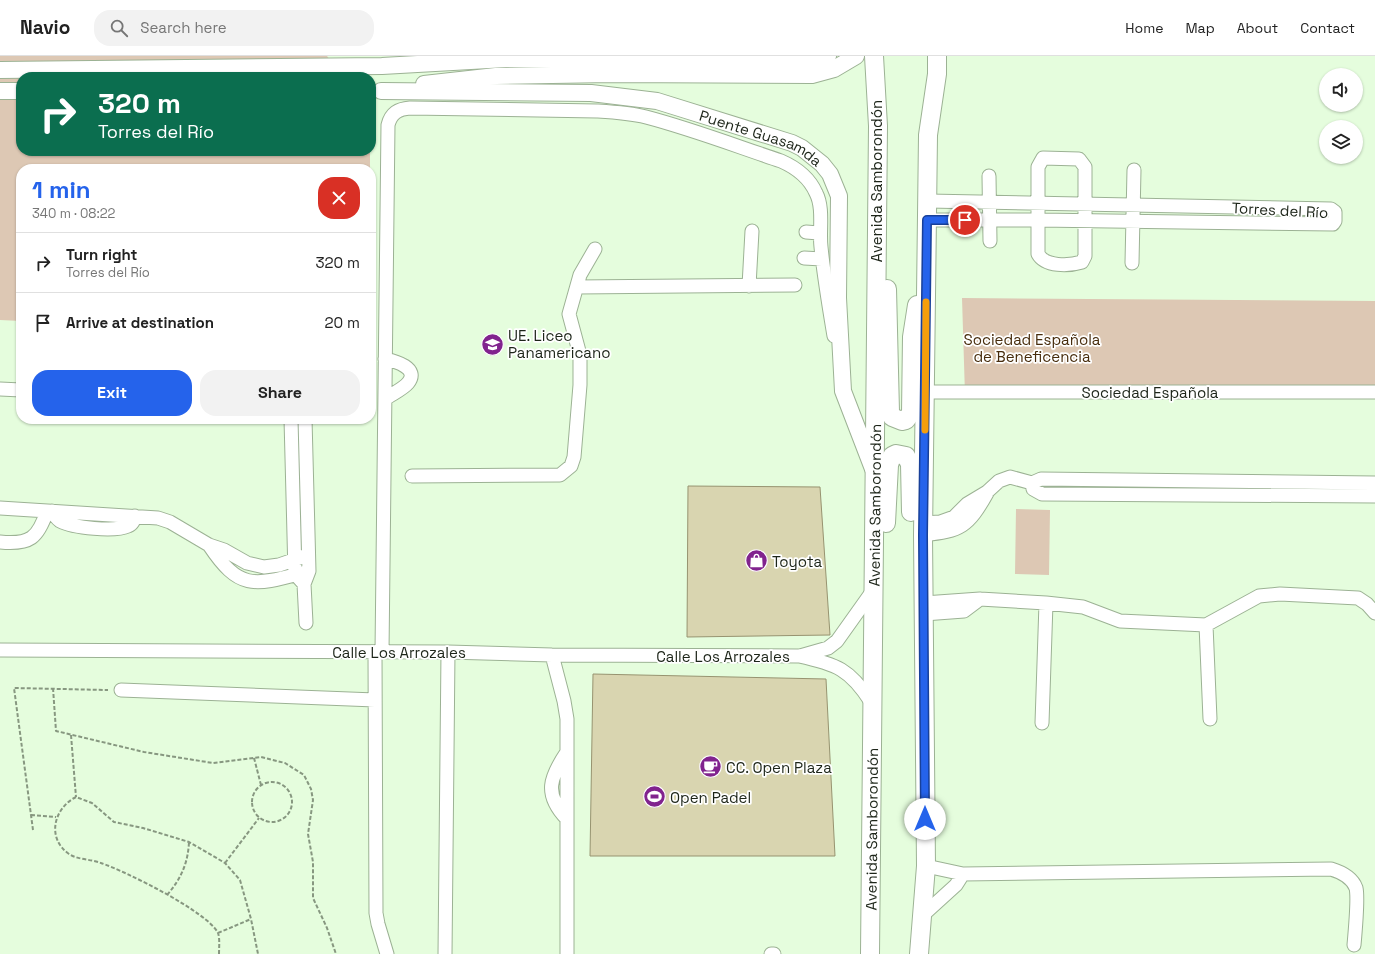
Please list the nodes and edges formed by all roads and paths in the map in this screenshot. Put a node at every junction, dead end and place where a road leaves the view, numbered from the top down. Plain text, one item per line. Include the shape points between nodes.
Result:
1 (828, 56) edge
2 (856, 56) edge
3 (874, 56) edge
4 (937, 56) edge
5 (0, 70) edge
6 (16, 91) edge
7 (376, 91) edge
8 (0, 92) edge
9 (1134, 170) dead end
10 (989, 176) dead end
11 (877, 192) junction
12 (928, 201) junction
13 (990, 203) junction
14 (1038, 203) junction
15 (1085, 203) junction
16 (1133, 205) junction
17 (1206, 206) junction
18 (1255, 207) junction
19 (927, 220) junction
20 (990, 220) junction
21 (1038, 220) junction
22 (1085, 220) junction
23 (1132, 221) junction
24 (1207, 222) junction
25 (1255, 223) junction
26 (752, 231) dead end
27 (806, 232) dead end
28 (820, 233) junction
29 (927, 239) junction
30 (990, 241) dead end
31 (595, 249) dead end
32 (804, 258) dead end
33 (822, 259) junction
34 (1132, 263) dead end
35 (795, 285) dead end
36 (749, 286) junction
37 (577, 287) junction
38 (385, 359) junction
39 (0, 389) edge
40 (16, 390) edge
41 (843, 391) junction
42 (925, 392) junction
43 (1375, 392) edge
44 (385, 399) junction
45 (291, 424) edge
46 (305, 424) edge
47 (875, 472) junction
48 (412, 476) dead end
49 (1100, 480) junction
50 (1184, 481) junction
51 (1274, 482) junction
52 (1322, 482) junction
53 (306, 483) junction
54 (1032, 483) junction
55 (293, 484) junction
56 (1371, 489) edge
57 (1100, 494) junction
58 (1184, 495) junction
59 (1274, 495) junction
60 (1322, 496) junction
61 (0, 508) edge
62 (50, 511) junction
63 (923, 529) junction
64 (0, 542) edge
65 (209, 545) junction
66 (308, 555) junction
67 (295, 560) junction
68 (299, 579) junction
69 (874, 589) junction
70 (1046, 603) junction
71 (924, 609) junction
72 (1375, 613) edge
73 (306, 623) dead end
74 (1206, 625) junction
75 (0, 650) edge
76 (379, 652) junction
77 (448, 652) junction
78 (552, 654) junction
79 (799, 656) junction
80 (53, 688) junction
81 (122, 690) joint
82 (375, 700) junction
83 (871, 702) junction
84 (1210, 720) dead end
85 (1042, 723) dead end
86 (71, 734) junction
87 (254, 758) junction
88 (261, 785) junction
89 (76, 798) junction
90 (31, 815) junction
91 (57, 817) junction
92 (259, 818) junction
93 (34, 830) dead end
94 (189, 842) junction
95 (225, 863) junction
96 (926, 866) junction
97 (948, 870) junction
98 (963, 874) junction
99 (167, 895) junction
100 (946, 895) junction
101 (923, 915) junction
102 (251, 919) junction
103 (218, 933) junction
104 (1354, 945) dead end
105 (219, 954) edge
106 (258, 954) edge
107 (336, 954) edge
108 (387, 954) edge
109 (445, 954) edge
110 (567, 954) edge
111 (870, 954) edge
112 (919, 954) edge

1 - 5 main road via 805,61 506,59 382,66
2 - 7 main road, Puente Guasamda via 834,69 812,75 496,76
3 - 11 highway, Avenida Samborondón via 878,126
4 - 12 highway via 937,74 928,135
6 - 8 main road
7 - 41 main road, Puente Guasamda via 591,93 657,101 802,148 812,154 830,174 839,196 838,298
9 - 16 street
10 - 13 street
11 - 29 highway via 888,296 890,412 902,421 911,413 912,337
11 - 47 highway, Avenida Samborondón
12 - 13 street, Torres del Río
12 - 19 highway
13 - 14 street, Torres del Río
13 - 20 street
14 - 15 street, Torres del Río
14 - 15 street via 1038,167 1043,158 1050,158 1079,159 1083,163
14 - 21 street
15 - 16 street, Torres del Río
15 - 22 street
16 - 17 street, Torres del Río
16 - 23 street
17 - 18 street, Torres del Río
17 - 24 street
18 - 25 street
18 - 25 street, Torres del Río via 1331,209 1335,212 1335,221 1332,224
19 - 20 street, Torres del Río
19 - 29 highway
20 - 21 street, Torres del Río
20 - 30 street
21 - 22 street, Torres del Río
21 - 22 street via 1038,254 1041,260 1048,263 1076,264 1082,262 1085,256
22 - 23 street, Torres del Río
23 - 24 street, Torres del Río
23 - 34 street
24 - 25 street, Torres del Río
26 - 36 street
27 - 28 street
28 - 33 street
28 - 38 street via 817,194 804,174 793,166 645,117 597,110 401,108 390,118 388,125
29 - 42 highway
31 - 37 street via 584,267
32 - 33 street
33 - 41 street
35 - 36 street
36 - 37 street
37 - 48 street via 570,314 580,355 579,400 572,466 560,475
38 - 44 street
38 - 44 street via 405,365 411,377 408,383
39 - 40 street
41 - 47 main road, Puente Guasamda
42 - 43 street, Sociedad Española
42 - 63 highway
44 - 76 street
45 - 55 street
46 - 53 street
47 - 69 highway, Avenida Samborondón
49 - 50 street
49 - 54 street via 1041,479
49 - 57 street
50 - 51 street
50 - 58 street
51 - 52 street
51 - 59 street
52 - 56 street
52 - 60 street
53 - 55 street
53 - 66 street
54 - 57 street via 1033,489 1042,494
54 - 63 street via 1010,477 999,481 967,504 954,518
55 - 67 street
56 - 60 street
57 - 58 street
58 - 59 street
59 - 60 street
61 - 62 street
62 - 64 street via 36,536 27,541
62 - 65 street via 61,521 97,528 130,526 135,516 158,518 170,522
63 - 69 highway via 912,516 909,459 896,454 892,456 889,465 883,555
63 - 71 highway
65 - 67 street via 224,550 246,563 264,567
65 - 68 street via 228,571 239,578 253,582
66 - 67 street
66 - 68 street via 309,571
67 - 68 street
68 - 73 street
69 - 79 street, Calle Los Arrozales via 837,641 828,648
69 - 83 highway, Avenida Samborondón
70 - 71 street via 980,599 964,611
70 - 74 street via 1083,608 1120,621
70 - 85 street
71 - 96 highway
72 - 74 street via 1358,598 1280,594 1259,596
74 - 84 street
75 - 76 street, Calle Los Arrozales
76 - 77 street, Calle Los Arrozales
76 - 82 street
77 - 78 street, Calle Los Arrozales
77 - 109 street
78 - 79 street, Calle Los Arrozales
78 - 110 street via 564,701 567,752
79 - 83 street, Calle Los Arrozales via 828,662 838,667 861,686
80 - 81 path
80 - 86 path via 56,731
80 - 90 path via 14,688
81 - 82 street
82 - 108 street via 376,913
83 - 111 highway, Avenida Samborondón
86 - 87 path via 144,752 213,763
86 - 89 path
87 - 88 path
87 - 107 path via 261,757 285,763 304,775 311,789 312,813 308,834 313,862 313,898
88 - 92 path via 251,800
88 - 92 path via 280,783 289,791 292,804 288,815 277,822
89 - 91 path via 64,805
89 - 94 path via 92,803 114,822
90 - 91 path
90 - 93 path
91 - 99 path via 56,837 68,853 74,857 101,863
92 - 95 path
94 - 95 path
94 - 99 path via 183,872
95 - 102 path via 240,880
96 - 97 street
96 - 101 highway
97 - 98 street
97 - 100 street
98 - 100 street
98 - 104 street via 1331,869 1350,879 1356,888
99 - 103 path via 204,917
100 - 101 street
101 - 112 highway
102 - 103 path
102 - 106 path
103 - 105 path

